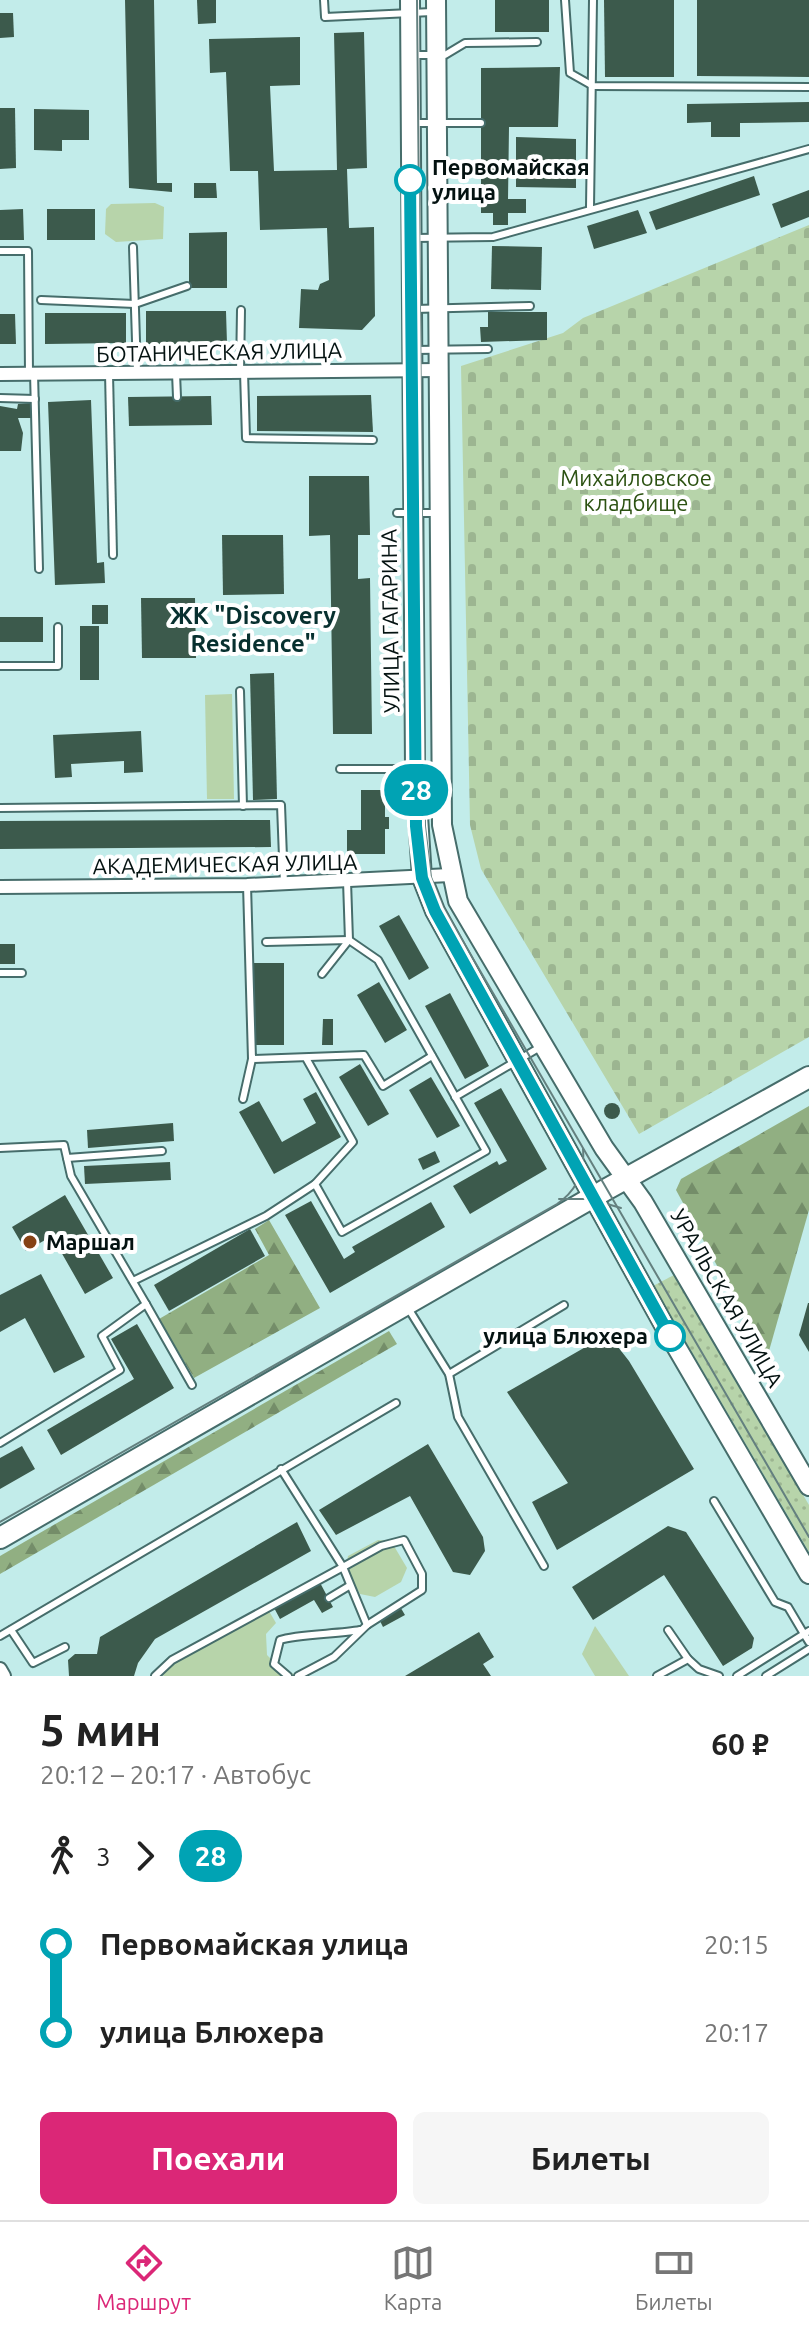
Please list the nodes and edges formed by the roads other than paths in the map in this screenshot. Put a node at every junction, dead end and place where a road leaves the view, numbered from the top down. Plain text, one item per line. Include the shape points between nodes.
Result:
1 (324, 0) edge
2 (565, 0) edge
3 (593, 0) edge
4 (410, 6) edge
5 (436, 6) edge
6 (537, 42) dead end
7 (436, 55) junction
8 (409, 56) junction
9 (593, 86) junction
10 (809, 87) edge
11 (410, 123) junction
12 (437, 123) junction
13 (481, 123) dead end
14 (809, 149) edge
15 (590, 207) junction
16 (438, 237) junction
17 (411, 238) junction
18 (133, 247) dead end
19 (0, 251) edge
20 (187, 286) dead end
21 (41, 300) dead end
22 (135, 304) junction
23 (530, 306) dead end
24 (411, 309) junction
25 (439, 309) junction
26 (241, 310) dead end
27 (488, 349) dead end
28 (411, 350) junction
29 (439, 350) junction
30 (412, 370) junction
31 (439, 370) junction
32 (137, 372) junction
33 (176, 372) junction
34 (242, 372) junction
35 (109, 373) junction
36 (0, 374) edge
37 (32, 374) junction
38 (177, 397) dead end
39 (0, 398) edge
40 (35, 399) junction
41 (373, 440) dead end
42 (405, 513) junction
43 (440, 513) junction
44 (113, 555) dead end
45 (39, 569) dead end
46 (58, 627) dead end
47 (0, 666) edge
48 (240, 691) dead end
49 (340, 769) dead end
50 (415, 769) junction
51 (443, 769) junction
52 (243, 806) junction
53 (0, 808) edge
54 (450, 875) junction
55 (422, 878) junction
56 (347, 881) junction
57 (284, 884) junction
58 (247, 885) junction
59 (0, 887) edge
60 (349, 940) junction
61 (266, 942) dead end
62 (0, 973) edge
63 (22, 973) dead end
64 (322, 974) dead end
65 (543, 1045) junction
66 (432, 1056) junction
67 (306, 1058) junction
68 (518, 1058) junction
69 (252, 1059) junction
70 (809, 1077) edge
71 (455, 1097) junction
72 (243, 1099) dead end
73 (0, 1148) edge
74 (162, 1151) dead end
75 (67, 1158) junction
76 (626, 1178) junction
77 (315, 1184) junction
78 (593, 1197) junction
79 (133, 1281) junction
80 (146, 1304) junction
81 (406, 1305) junction
82 (564, 1305) dead end
83 (449, 1374) junction
84 (192, 1385) dead end
85 (396, 1403) dead end
86 (0, 1443) edge
87 (281, 1469) junction
88 (809, 1486) edge
89 (714, 1501) dead end
90 (0, 1538) edge
91 (544, 1566) dead end
92 (343, 1567) junction
93 (809, 1574) edge
94 (349, 1586) junction
95 (329, 1598) dead end
96 (367, 1625) junction
97 (11, 1630) junction
98 (360, 1630) junction
99 (668, 1630) dead end
100 (806, 1633) edge
101 (0, 1636) edge
102 (809, 1642) edge
103 (65, 1647) dead end
104 (809, 1649) edge
105 (688, 1659) junction
106 (0, 1669) edge
107 (4, 1676) edge
108 (155, 1676) edge
109 (288, 1676) edge
110 (298, 1676) edge
111 (657, 1676) edge
112 (719, 1676) edge
113 (737, 1676) edge
114 (766, 1676) edge

1 - 4 lane via 325,17
2 - 9 lane via 570,73
3 - 9 lane
4 - 5 lane
4 - 8 main road, УЛИЦА ГАГАРИНА
5 - 7 main road
6 - 7 lane via 465,43
7 - 8 lane
7 - 12 main road
8 - 11 main road, УЛИЦА ГАГАРИНА
9 - 10 lane
9 - 15 lane
11 - 12 lane
11 - 17 main road, УЛИЦА ГАГАРИНА
12 - 13 lane
12 - 16 main road
14 - 15 lane
15 - 16 lane via 493,237
16 - 17 lane
16 - 25 main road
17 - 24 main road, УЛИЦА ГАГАРИНА
18 - 22 lane
19 - 37 lane via 28,251
20 - 22 lane
21 - 22 lane
22 - 32 lane
23 - 25 lane
24 - 25 lane
24 - 28 main road, УЛИЦА ГАГАРИНА
25 - 29 main road
26 - 34 lane
27 - 29 lane
28 - 29 lane
28 - 30 main road, УЛИЦА ГАГАРИНА
29 - 31 main road
30 - 31 street, БОТАНИЧЕСКАЯ УЛИЦА
30 - 34 street, БОТАНИЧЕСКАЯ УЛИЦА
30 - 42 main road, УЛИЦА ГАГАРИНА
31 - 43 main road
32 - 33 street, БОТАНИЧЕСКАЯ УЛИЦА
32 - 35 street, БОТАНИЧЕСКАЯ УЛИЦА
33 - 34 street, БОТАНИЧЕСКАЯ УЛИЦА
33 - 38 lane
34 - 41 lane via 246,438
35 - 37 street, БОТАНИЧЕСКАЯ УЛИЦА
35 - 44 lane
36 - 37 street, БОТАНИЧЕСКАЯ УЛИЦА
37 - 40 lane
39 - 40 lane
40 - 45 lane
42 - 43 lane
42 - 50 main road, УЛИЦА ГАГАРИНА
43 - 51 main road
46 - 47 lane via 58,666
48 - 52 lane
49 - 50 lane
50 - 51 lane
50 - 55 main road, УЛИЦА ГАГАРИНА
51 - 54 main road via 442,825
52 - 53 lane
52 - 57 lane via 281,805
54 - 55 street, АКАДЕМИЧЕСКАЯ УЛИЦА
54 - 65 main road via 458,901
55 - 56 street, АКАДЕМИЧЕСКАЯ УЛИЦА
55 - 68 main road, УЛИЦА ГАГАРИНА via 435,911
56 - 57 street, АКАДЕМИЧЕСКАЯ УЛИЦА
56 - 60 lane
57 - 58 street, АКАДЕМИЧЕСКАЯ УЛИЦА
58 - 59 street, АКАДЕМИЧЕСКАЯ УЛИЦА
58 - 69 lane
60 - 61 lane
60 - 64 lane
60 - 66 lane via 378,960
62 - 63 lane
65 - 68 lane
65 - 76 main road
66 - 67 lane via 383,1086 364,1055
66 - 71 lane
67 - 69 lane
67 - 77 lane via 353,1142
68 - 71 lane
68 - 78 main road, УЛИЦА ГАГАРИНА
69 - 72 lane
70 - 76 main road
71 - 77 lane via 486,1151 342,1232
73 - 75 lane via 64,1145
74 - 75 lane
75 - 79 lane via 71,1176
76 - 78 main road
76 - 88 main road, УРАЛЬСКАЯ УЛИЦА
77 - 79 lane via 266,1216
78 - 81 main road
78 - 93 main road
79 - 80 lane
80 - 84 lane
80 - 86 lane via 102,1336 120,1370
81 - 83 lane
81 - 90 main road
82 - 83 lane
83 - 91 lane via 458,1417
85 - 87 lane
87 - 92 lane
87 - 97 lane
89 - 100 lane via 775,1602 788,1607
92 - 94 lane
92 - 96 lane via 404,1540 422,1574 422,1590
92 - 108 lane via 172,1660
94 - 95 lane
94 - 96 lane
96 - 98 lane
97 - 101 lane
97 - 103 lane via 33,1663
98 - 109 lane via 280,1640 274,1664
98 - 110 lane via 334,1657
99 - 105 lane
100 - 102 lane
100 - 113 lane
104 - 114 lane
105 - 111 lane
105 - 112 lane
106 - 107 street

